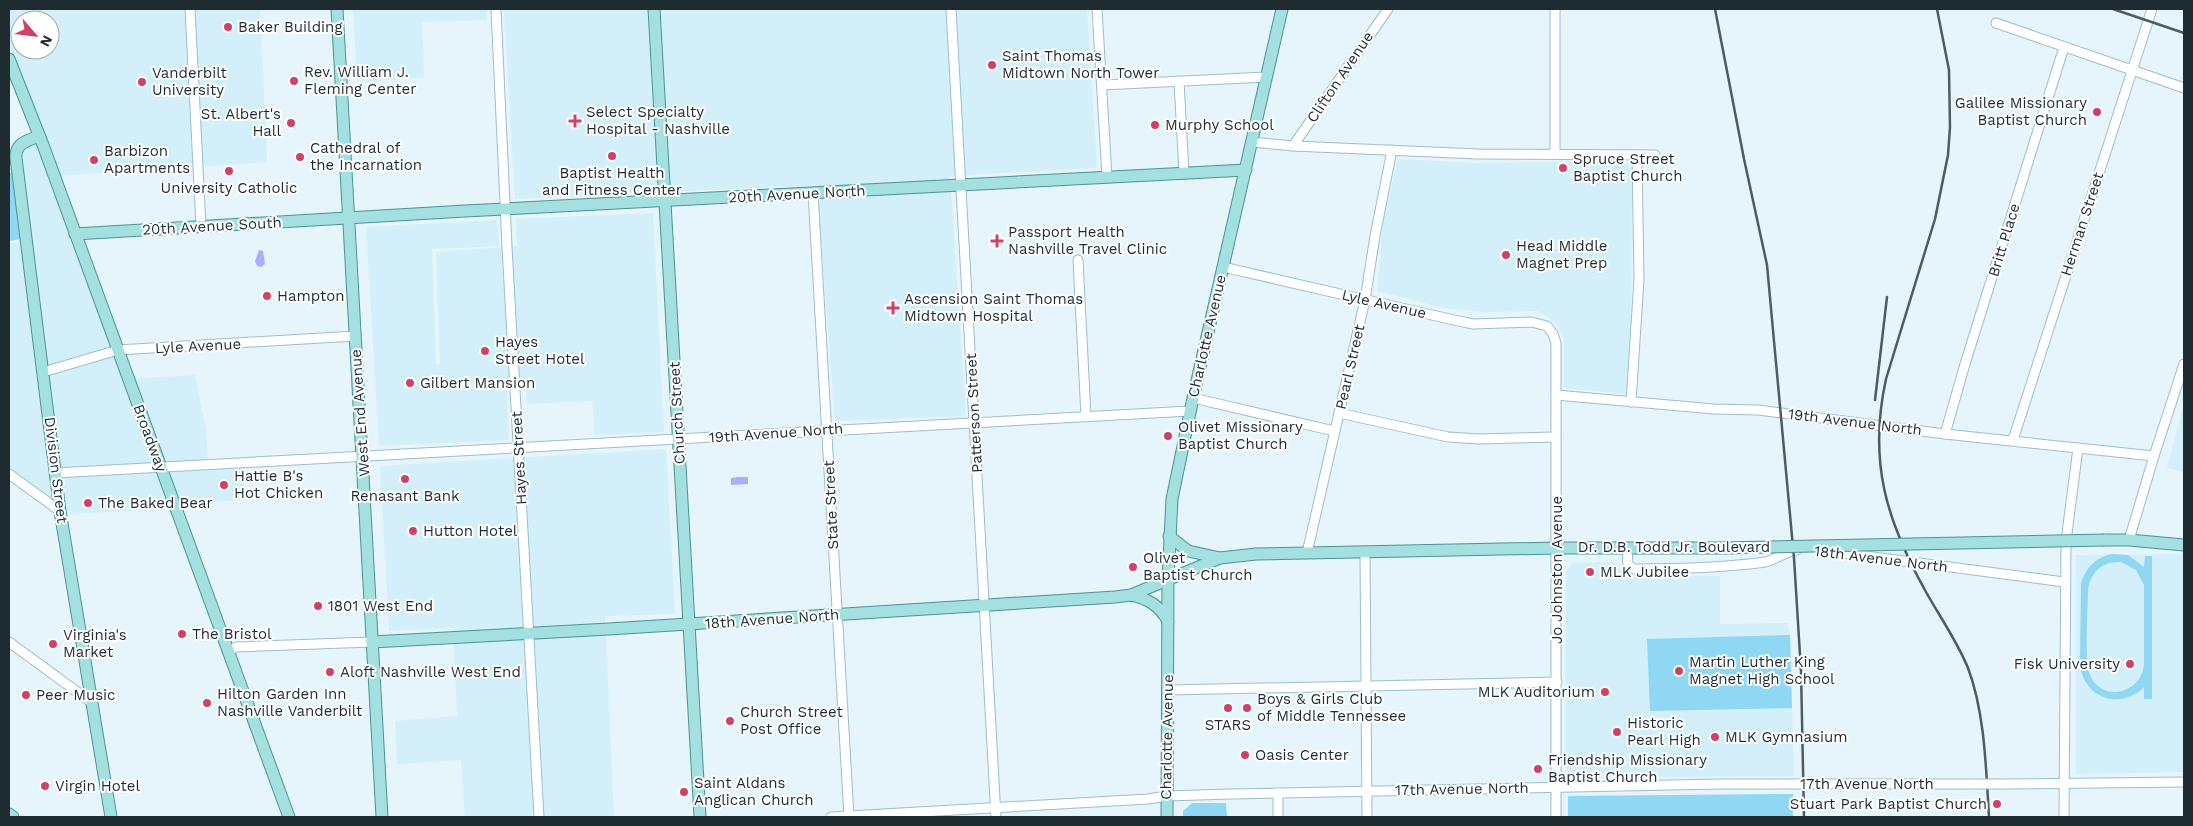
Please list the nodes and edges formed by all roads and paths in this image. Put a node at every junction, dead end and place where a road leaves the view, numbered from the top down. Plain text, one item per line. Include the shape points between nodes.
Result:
1 (190, 9) edge
2 (337, 9) edge
3 (496, 9) edge
4 (654, 9) edge
5 (951, 9) edge
6 (1097, 9) edge
7 (1282, 9) edge
8 (1388, 9) edge
9 (1555, 9) edge
10 (2152, 9) edge
11 (1996, 23) dead end
12 (2064, 47) junction
13 (9, 59) edge
14 (2131, 71) junction
15 (1266, 77) junction
16 (1179, 81) junction
17 (1102, 85) junction
18 (2184, 88) edge
19 (39, 136) junction
20 (1252, 142) junction
21 (1293, 146) junction
22 (1392, 150) junction
23 (1555, 154) junction
24 (1637, 155) junction
25 (1655, 155) dead end
26 (1246, 170) junction
27 (13, 172) edge
28 (1184, 173) junction
29 (1107, 177) junction
30 (961, 185) junction
31 (813, 193) junction
32 (665, 201) junction
33 (505, 209) junction
34 (349, 217) junction
35 (201, 226) junction
36 (75, 234) junction
37 (1078, 260) dead end
38 (1223, 267) junction
39 (1365, 300) junction
40 (1547, 326) joint
41 (355, 336) junction
42 (118, 350) junction
43 (2184, 364) edge
44 (43, 372) junction
45 (1556, 395) junction
46 (1193, 398) junction
47 (1631, 402) junction
48 (1190, 411) junction
49 (1339, 413) junction
50 (1086, 416) junction
51 (974, 423) junction
52 (826, 430) junction
53 (1334, 431) junction
54 (1945, 434) junction
55 (1556, 437) junction
56 (678, 439) junction
57 (2013, 440) junction
58 (518, 448) junction
59 (2078, 448) junction
60 (2154, 456) junction
61 (363, 458) junction
62 (160, 468) junction
63 (55, 473) junction
64 (9, 474) edge
65 (60, 511) junction
66 (1169, 536) junction
67 (2129, 540) junction
68 (2184, 545) edge
69 (1557, 548) junction
70 (1627, 548) junction
71 (1366, 552) junction
72 (1307, 553) junction
73 (1220, 558) junction
74 (1168, 579) junction
75 (2064, 582) junction
76 (1130, 595) junction
77 (985, 604) junction
78 (837, 614) junction
79 (1168, 621) junction
80 (689, 624) junction
81 (529, 634) junction
82 (9, 642) edge
83 (372, 642) junction
84 (228, 650) junction
85 (1557, 682) junction
86 (1367, 686) junction
87 (1168, 690) junction
88 (91, 702) junction
89 (2184, 782) edge
90 (2063, 783) junction
91 (1556, 787) junction
92 (1367, 790) junction
93 (1278, 793) junction
94 (1167, 796) junction
95 (996, 807) junction
96 (9, 814) edge
97 (13, 817) edge
98 (111, 817) edge
99 (289, 817) edge
100 (382, 817) edge
101 (539, 817) edge
102 (700, 817) edge
103 (830, 817) edge
104 (849, 817) edge
105 (996, 817) edge
106 (1167, 817) edge
107 (1278, 817) edge
108 (1367, 817) edge
109 (1556, 817) edge
110 (2064, 817) edge

1 - 35 street
2 - 34 main road, West End Avenue
3 - 33 street, Hayes Street
4 - 32 main road, Church Street
5 - 30 street, Patterson Street
6 - 17 street
7 - 15 main road, Charlotte Avenue
8 - 21 street, Clifton Avenue
9 - 23 street
10 - 14 street, Herman Street
11 - 12 street
12 - 14 street
12 - 54 street, Britt Place
13 - 19 main road, Broadway
14 - 18 street
14 - 57 street, Herman Street
15 - 16 street
15 - 20 main road, Charlotte Avenue
16 - 17 street
16 - 28 street
17 - 29 street
19 - 27 main road, Division Street via 17,147
19 - 36 main road, Broadway
20 - 21 street
20 - 26 main road, Charlotte Avenue
21 - 22 street
22 - 23 street
22 - 39 street, Pearl Street
23 - 24 street
24 - 25 street
24 - 47 street via 1639,279
26 - 28 main road, 20th Avenue North
26 - 38 main road, Charlotte Avenue
27 - 44 main road, Division Street
28 - 29 main road, 20th Avenue North
29 - 30 main road, 20th Avenue North
30 - 31 main road, 20th Avenue North
30 - 51 street, Patterson Street
31 - 32 main road, 20th Avenue North
31 - 52 street, State Street
32 - 33 main road, 20th Avenue North
32 - 56 main road, Church Street
33 - 34 main road, 20th Avenue North
33 - 58 street, Hayes Street
34 - 35 main road, 20th Avenue South
34 - 41 main road, West End Avenue
35 - 36 main road, 20th Avenue South
36 - 42 main road, Broadway
37 - 50 street
38 - 39 street, Lyle Avenue
38 - 46 main road, Charlotte Avenue
39 - 40 street, Lyle Avenue via 1473,324 1531,322
39 - 49 street, Pearl Street
40 - 45 street, Jo Johnston Avenue via 1556,343
41 - 42 street, Lyle Avenue
41 - 61 main road, West End Avenue
42 - 44 street, Lyle Avenue
42 - 62 main road, Broadway
43 - 60 street
44 - 63 main road, Division Street
45 - 47 street, 19th Avenue North
45 - 55 street, Jo Johnston Avenue
46 - 48 main road, Charlotte Avenue
46 - 53 street
47 - 54 street, 19th Avenue North via 1758,410
48 - 50 street, 19th Avenue North
48 - 66 main road, Charlotte Avenue via 1175,481
49 - 53 street, Pearl Street
49 - 55 street via 1458,439
50 - 51 street, 19th Avenue North
51 - 52 street, 19th Avenue North
51 - 77 street, Patterson Street
52 - 56 street, 19th Avenue North
52 - 78 street, State Street
53 - 72 street, Pearl Street
54 - 57 street, 19th Avenue North
55 - 69 street, Jo Johnston Avenue
56 - 58 street, 19th Avenue North
56 - 80 main road, Church Street
57 - 59 street, 19th Avenue North
58 - 61 street, 19th Avenue North
58 - 81 street, Hayes Street
59 - 60 street, 19th Avenue North
59 - 75 street
60 - 67 street
61 - 62 street, 19th Avenue North
61 - 83 main road, West End Avenue
62 - 63 street, 19th Avenue North
62 - 84 main road, Broadway
63 - 65 main road, Division Street
64 - 65 street
65 - 88 main road, Division Street
66 - 73 main road via 1188,551
66 - 74 main road, Charlotte Avenue
67 - 68 main road, Dr. D.B. Todd Jr. Boulevard
67 - 70 main road, Dr. D.B. Todd Jr. Boulevard, bridge
69 - 70 main road, Dr. D.B. Todd Jr. Boulevard
69 - 71 main road, Dr. D.B. Todd Jr. Boulevard
69 - 85 street, Jo Johnston Avenue
70 - 75 street, 18th Avenue North via 1628,565 1634,569 1713,567 1768,561 1790,550 1805,549
71 - 72 main road, Dr. D.B. Todd Jr. Boulevard
71 - 86 street
72 - 73 main road, Dr. D.B. Todd Jr. Boulevard
73 - 74 main road, Dr. D.B. Todd Jr. Boulevard
74 - 76 main road, 18th Avenue North
74 - 79 main road, Charlotte Avenue
75 - 90 street
76 - 77 main road, 18th Avenue North
76 - 79 main road via 1154,604
77 - 78 main road, 18th Avenue North
77 - 95 street, Patterson Street
78 - 80 main road, 18th Avenue North
78 - 104 street, State Street
79 - 87 main road, Charlotte Avenue
80 - 81 main road, 18th Avenue North
80 - 102 main road, Church Street
81 - 83 main road, 18th Avenue North
81 - 101 street, Hayes Street
82 - 88 street
83 - 84 street via 236,647
83 - 100 main road, West End Avenue
84 - 99 main road, Broadway
85 - 86 street
85 - 91 street, Jo Johnston Avenue
86 - 87 street
86 - 92 street
87 - 94 main road, Charlotte Avenue
88 - 98 main road, Division Street
89 - 90 street, 17th Avenue North
90 - 91 street, 17th Avenue North, bridge
90 - 110 street
91 - 92 street, 17th Avenue North
91 - 109 street, Jo Johnston Avenue
92 - 93 street, 17th Avenue North
92 - 108 street
93 - 94 street, 17th Avenue North
93 - 107 street
94 - 95 street, 17th Avenue North
94 - 106 main road, Charlotte Avenue
95 - 104 street, 17th Avenue North
95 - 105 street, Patterson Street
96 - 97 main road
103 - 104 street, 17th Avenue North

